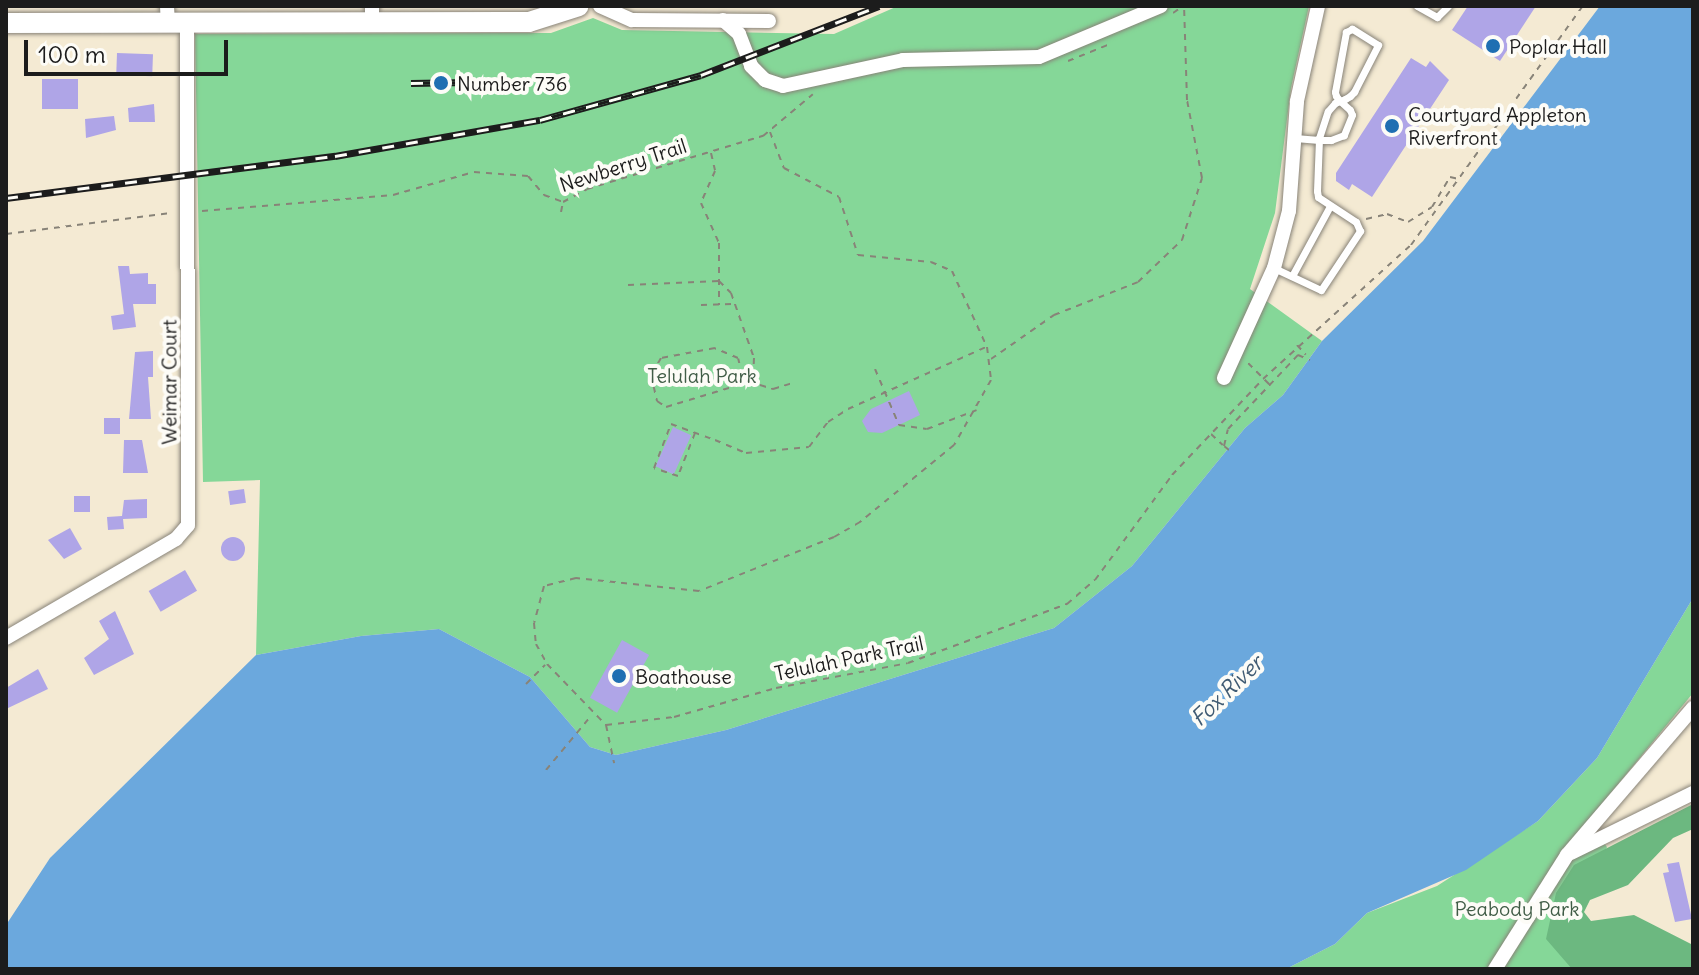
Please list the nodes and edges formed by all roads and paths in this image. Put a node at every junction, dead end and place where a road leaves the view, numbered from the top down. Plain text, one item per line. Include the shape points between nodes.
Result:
1 (579, 6) edge
2 (600, 6) edge
3 (1184, 6) edge
4 (1318, 6) edge
5 (1417, 6) edge
6 (1448, 6) edge
7 (1583, 6) edge
8 (1167, 10) edge
9 (372, 15) edge
10 (174, 18) edge
11 (723, 20) junction
12 (769, 21) dead end
13 (6, 23) edge
14 (1120, 39) dead end
15 (1063, 63) dead end
16 (820, 92) dead end
17 (1340, 101) junction
18 (770, 132) junction
19 (1294, 137) junction
20 (1319, 140) junction
21 (711, 152) junction
22 (1460, 180) junction
23 (563, 202) junction
24 (1330, 206) junction
25 (189, 212) junction
26 (561, 212) dead end
27 (1356, 222) junction
28 (6, 234) edge
29 (1274, 268) junction
30 (1292, 276) junction
31 (719, 281) junction
32 (628, 285) dead end
33 (733, 304) junction
34 (701, 305) dead end
35 (719, 305) junction
36 (1297, 344) junction
37 (987, 347) junction
38 (1307, 356) junction
39 (991, 359) junction
40 (1310, 360) dead end
41 (1253, 368) dead end
42 (875, 369) dead end
43 (742, 375) junction
44 (753, 375) junction
45 (1224, 378) dead end
46 (1263, 379) junction
47 (793, 383) dead end
48 (1270, 385) junction
49 (886, 392) junction
50 (979, 409) junction
51 (695, 433) junction
52 (1211, 434) junction
53 (1224, 446) junction
54 (1229, 450) dead end
55 (6, 638) edge
56 (547, 664) junction
57 (526, 684) dead end
58 (1693, 708) edge
59 (592, 715) junction
60 (606, 725) junction
61 (614, 763) dead end
62 (546, 770) dead end
63 (1693, 793) edge
64 (1567, 855) junction
65 (1495, 969) edge

1 - 9 main road via 529,22
2 - 11 street via 632,20
3 - 8 path
3 - 39 path via 1187,100 1202,178 1182,240 1138,282 1041,321
4 - 19 street via 1301,76
5 - 6 lane via 1437,17
7 - 22 path, Telulah Park Trail
8 - 11 street via 1039,57 903,60 783,86 765,80 751,66 739,34
9 - 10 main road
10 - 13 main road
10 - 25 street, Weimar Court
11 - 12 street
14 - 15 path
16 - 18 path, Newberry Trail
17 - 17 lane via 1354,92 1379,48 1352,29 1346,32 1335,92
17 - 20 lane via 1323,119
17 - 20 lane via 1350,110 1350,126 1338,138
18 - 21 path, Newberry Trail
18 - 37 path via 784,168 839,197 858,255 942,265 961,282
19 - 20 lane
19 - 29 street via 1289,211
20 - 24 lane via 1318,197
21 - 23 path, Newberry Trail via 587,189
21 - 31 path via 715,171 701,203 719,243
22 - 27 path via 1450,177 1432,207 1408,222 1387,214
22 - 36 path, Telulah Park Trail via 1411,245 1321,329
23 - 25 path, Newberry Trail via 544,195 528,176 474,172 393,195
23 - 26 path
24 - 27 lane
24 - 30 lane
25 - 28 path, Newberry Trail
25 - 55 street, Weimar Court via 188,525 176,539
27 - 30 lane via 1360,231 1326,287 1316,290
29 - 30 lane
29 - 45 street
31 - 32 path
31 - 33 path
31 - 35 path
33 - 35 path
33 - 44 path via 754,358
34 - 35 path
36 - 38 path
36 - 46 path, Telulah Park Trail
37 - 39 path
37 - 49 path
38 - 40 path
38 - 48 path via 1298,355
39 - 50 path via 991,380
41 - 46 path
42 - 49 path
43 - 43 path via 732,387 666,407 657,401 651,377 661,358 715,348 738,358
43 - 44 path
44 - 47 path via 765,388
46 - 48 path
46 - 52 path, Telulah Park Trail
48 - 53 path via 1228,429
49 - 50 path via 899,425 927,429
49 - 51 path via 837,416 809,447 752,454
50 - 56 path via 954,445 860,522 726,581 683,592 576,578 544,586 534,634
51 - 51 path via 671,424 654,468 678,476
52 - 53 path
52 - 60 path, Telulah Park Trail via 1128,529 1095,580 1042,617 908,663 776,688 674,717
53 - 54 path
56 - 57 path
56 - 59 path
58 - 64 street
59 - 60 path
59 - 62 path
60 - 61 path
63 - 64 street
64 - 65 street

